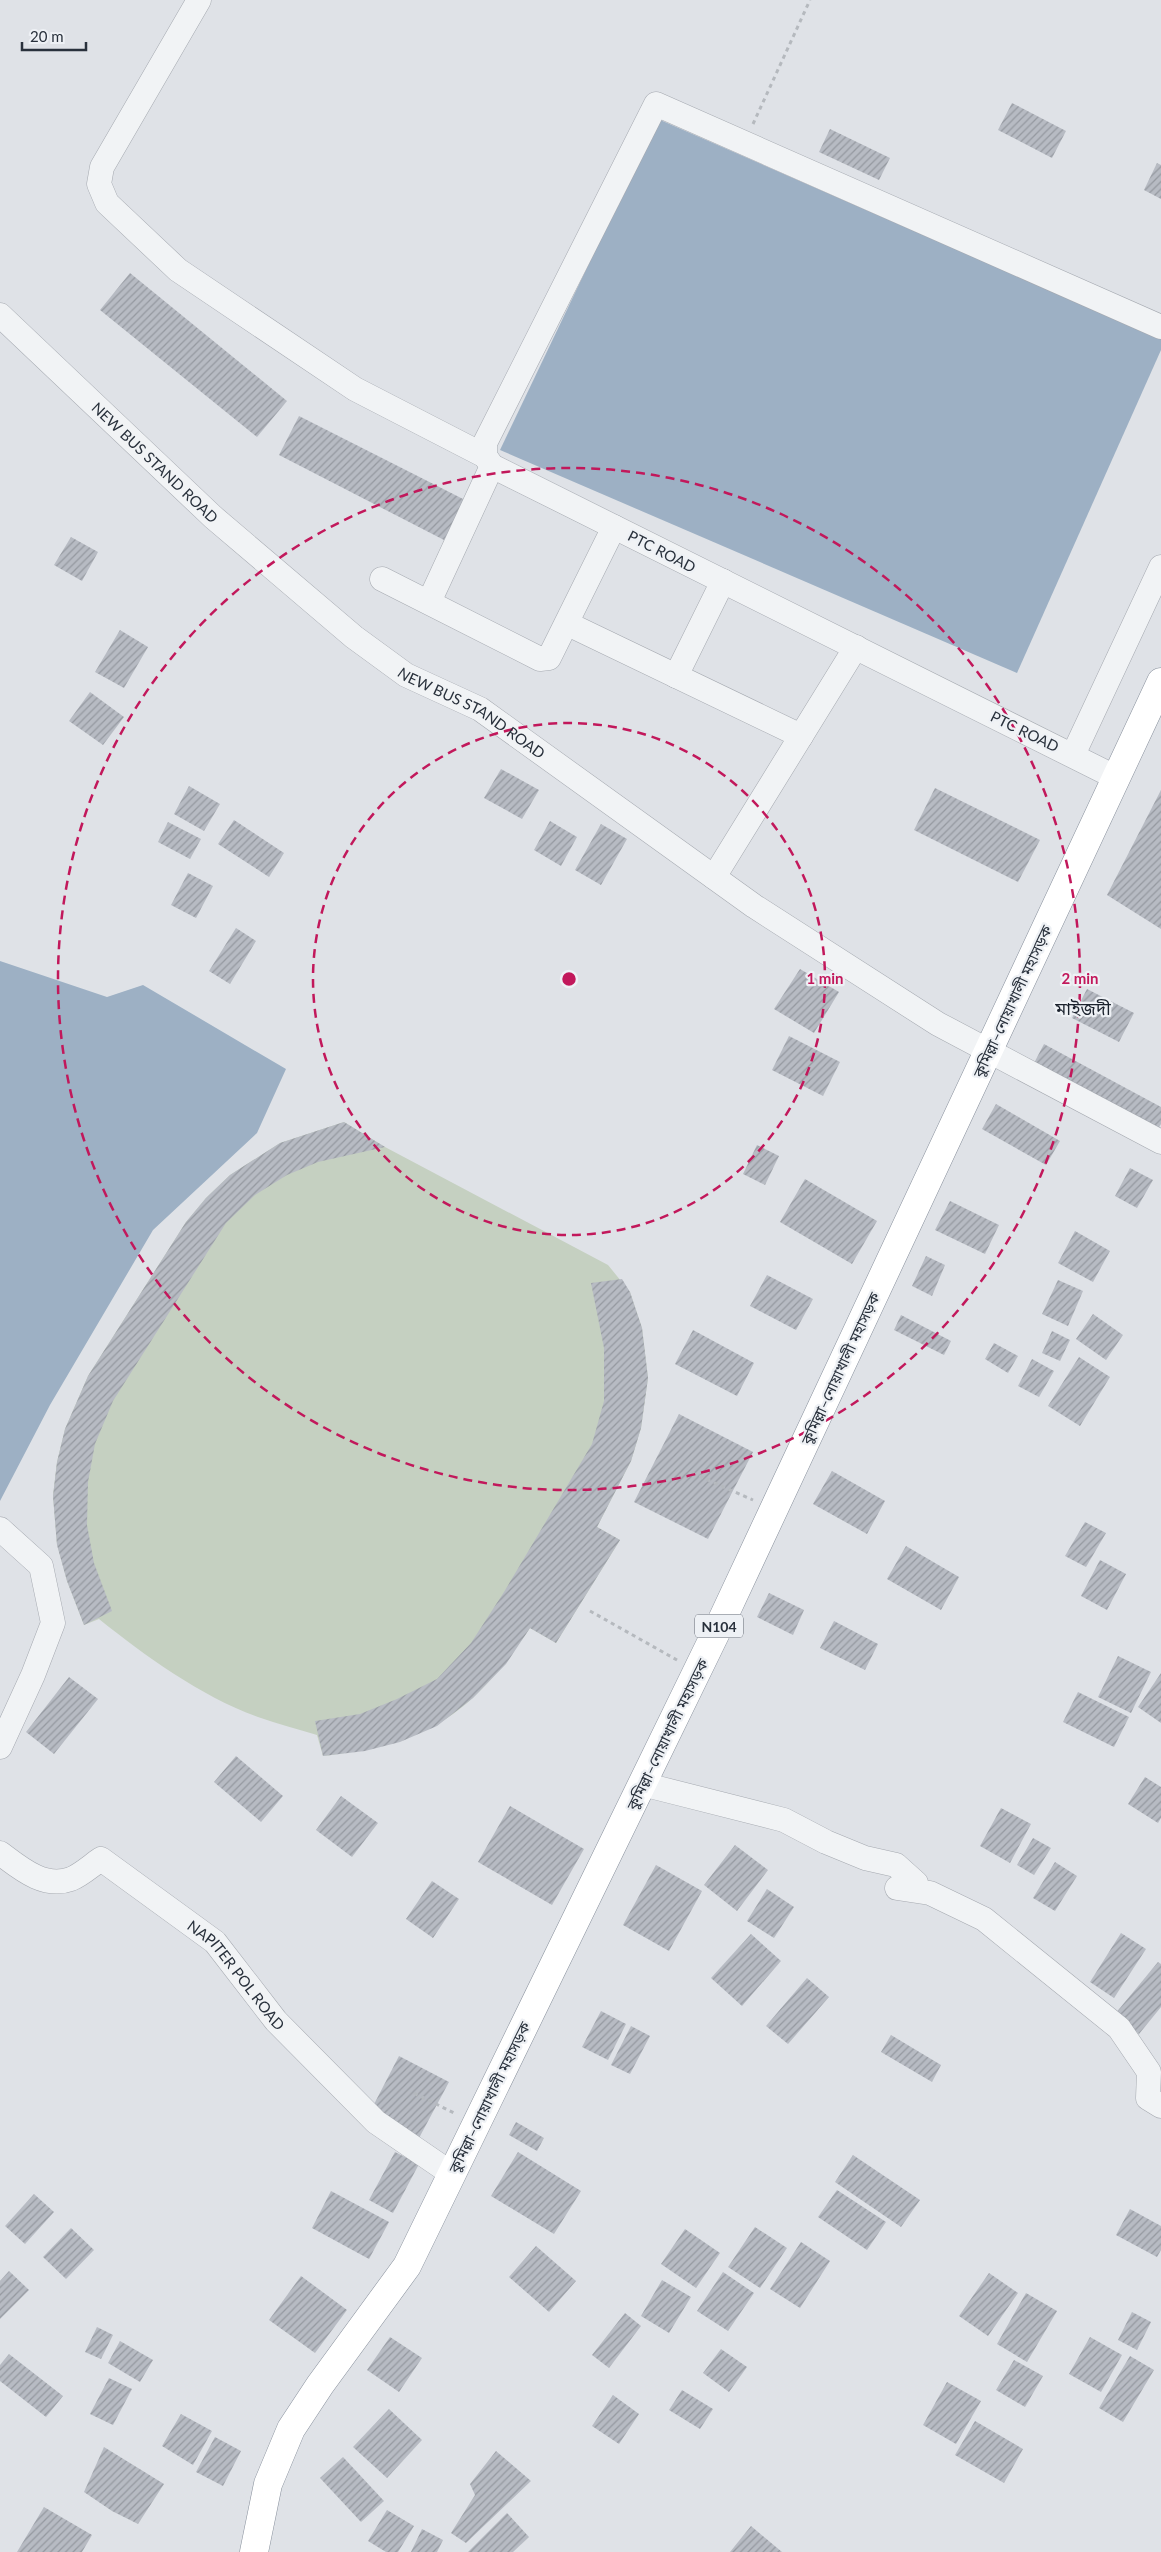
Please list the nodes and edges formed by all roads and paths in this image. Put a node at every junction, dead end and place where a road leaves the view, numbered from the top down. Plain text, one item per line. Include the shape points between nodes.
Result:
1 (199, 0) edge
2 (810, 0) edge
3 (752, 127) dead end
4 (0, 316) edge
5 (1161, 327) edge
6 (489, 461) junction
7 (614, 527) junction
8 (1161, 568) edge
9 (382, 578) dead end
10 (723, 581) junction
11 (429, 602) junction
12 (568, 624) junction
13 (856, 647) junction
14 (676, 676) junction
15 (1161, 682) edge
16 (801, 736) junction
17 (1073, 755) junction
18 (1115, 777) junction
19 (714, 877) junction
20 (988, 1052) junction
21 (1161, 1142) edge
22 (692, 1472) dead end
23 (774, 1510) junction
24 (0, 1529) edge
25 (590, 1611) dead end
26 (697, 1671) junction
27 (0, 1747) edge
28 (642, 1784) junction
29 (0, 1853) edge
30 (414, 2093) dead end
31 (1161, 2106) edge
32 (476, 2124) junction
33 (452, 2174) junction
34 (254, 2552) edge

1 - 6 street, PTC ROAD via 102,167 99,184 107,204 178,270 355,389
2 - 3 path
4 - 19 street, NEW BUS STAND ROAD via 213,517 354,637 406,675 480,709
5 - 6 street via 656,104 485,443
6 - 7 street, PTC ROAD
6 - 11 street
7 - 10 street, PTC ROAD
7 - 12 street
8 - 17 street
9 - 11 street
10 - 13 street, PTC ROAD
10 - 14 street
11 - 12 street via 540,659 549,658 554,652
12 - 14 street
13 - 16 street
13 - 17 street, PTC ROAD
14 - 16 street
15 - 18 highway, কুমিল্লা–নোয়াখালী মহাসড়ক / N104
16 - 19 street
17 - 18 street, PTC ROAD
18 - 20 highway, কুমিল্লা–নোয়াখালী মহাসড়ক / N104
19 - 20 street, NEW BUS STAND ROAD via 938,1024
20 - 21 street, NEW BUS STAND ROAD
20 - 23 highway, কুমিল্লা–নোয়াখালী মহাসড়ক / N104
22 - 23 path
23 - 26 highway, কুমিল্লা–নোয়াখালী মহাসড়ক / N104
24 - 27 street via 42,1566 53,1623
25 - 26 path
26 - 28 highway, কুমিল্লা–নোয়াখালী মহাসড়ক / N104
28 - 31 street via 784,1820 865,1858 896,1865 916,1883 897,1888 930,1893 984,1919 1119,2028 1149,2072 1148,2098
28 - 32 highway, কুমিল্লা–নোয়াখালী মহাসড়ক / N104
29 - 33 street, NAPITER POL ROAD via 43,1881 71,1879 101,1859 215,1942 276,2021 376,2122
30 - 32 path
32 - 33 highway, কুমিল্লা–নোয়াখালী মহাসড়ক / N104
33 - 34 highway, কুমিল্লা–নোয়াখালী মহাসড়ক / N104 via 407,2266 291,2429 268,2484

